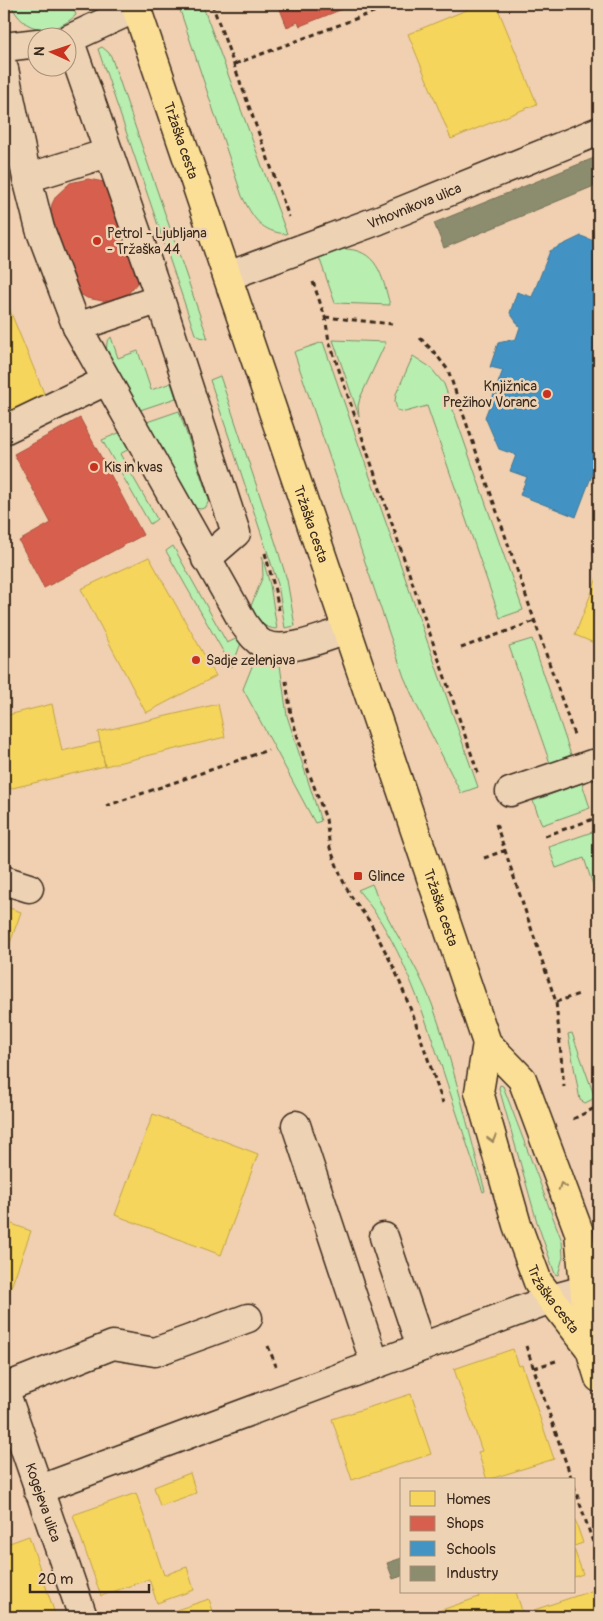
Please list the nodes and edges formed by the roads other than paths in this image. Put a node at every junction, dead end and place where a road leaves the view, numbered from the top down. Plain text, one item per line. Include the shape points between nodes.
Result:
1 (136, 6) edge
2 (78, 34) edge
3 (28, 44) edge
4 (4, 48) edge
5 (78, 68) edge
6 (4, 69) edge
7 (599, 131) edge
8 (108, 153) junction
9 (27, 178) junction
10 (228, 276) junction
11 (160, 299) junction
12 (77, 327) junction
13 (106, 381) junction
14 (4, 430) edge
15 (206, 559) junction
16 (347, 630) junction
17 (592, 766) edge
18 (510, 792) dead end
19 (4, 880) edge
20 (29, 888) dead end
21 (487, 1043) junction
22 (296, 1125) dead end
23 (384, 1237) dead end
24 (584, 1290) junction
25 (551, 1298) junction
26 (248, 1318) road end
27 (421, 1347) junction
28 (590, 1349) junction
29 (375, 1364) junction
30 (599, 1378) edge
31 (4, 1388) edge
32 (38, 1490) junction
33 (84, 1617) edge

1 - 2 street
1 - 10 main road, Tržaška cesta
3 - 4 street
5 - 8 street
6 - 9 street
7 - 10 street, Vrhovnikova ulica via 379,220
8 - 9 street
8 - 11 street
9 - 12 street via 40,229
10 - 16 main road, Tržaška cesta
11 - 12 street
11 - 15 street via 236,532
12 - 13 street
13 - 14 street
13 - 15 street
15 - 16 street via 244,624 262,643 296,646
16 - 21 main road, Tržaška cesta
17 - 18 street
19 - 20 street
24 -> 21 main road, Tržaška cesta via 579,1232 522,1080
21 -> 25 main road, Tržaška cesta via 479,1092 518,1225 538,1282
22 - 29 street
23 - 27 street
24 - 25 street
24 - 28 main road, Tržaška cesta
25 - 27 street
25 - 28 main road, Tržaška cesta
26 - 31 street via 155,1352 113,1345
27 - 29 street
28 - 30 main road, Tržaška cesta
29 - 32 street
31 - 32 street, Kogejeva ulica
32 - 33 street, Kogejeva ulica

